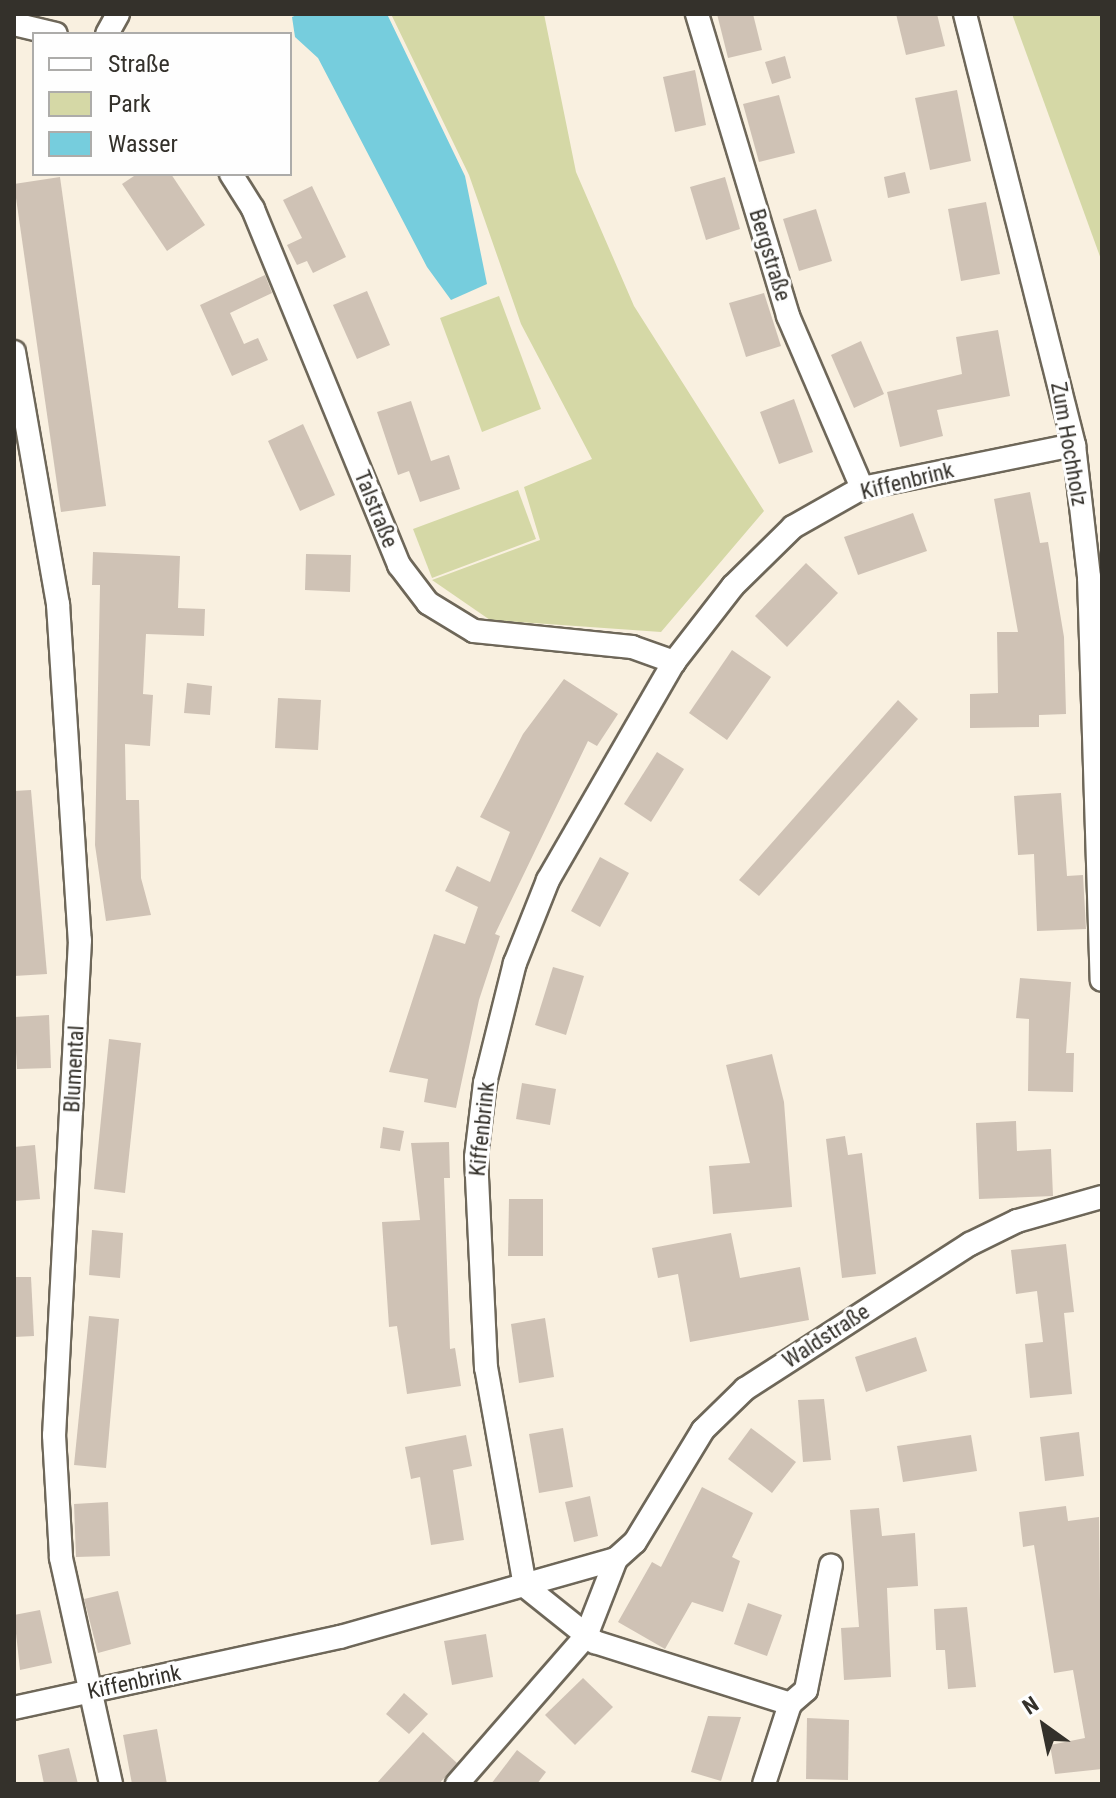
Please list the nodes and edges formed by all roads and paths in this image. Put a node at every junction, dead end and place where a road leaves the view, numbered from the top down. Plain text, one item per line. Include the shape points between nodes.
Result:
1 (118, 14) edge
2 (697, 14) edge
3 (965, 14) edge
4 (14, 24) edge
5 (48, 32) edge
6 (108, 32) edge
7 (232, 176) edge
8 (14, 352) edge
9 (1074, 445) junction
10 (862, 488) junction
11 (674, 662) junction
12 (1102, 980) edge
13 (1102, 1197) edge
14 (616, 1559) junction
15 (831, 1565) dead end
16 (525, 1586) junction
17 (586, 1636) junction
18 (88, 1692) junction
19 (790, 1704) junction
20 (14, 1708) edge
21 (111, 1784) edge
22 (457, 1784) edge
23 (764, 1784) edge

1 - 6 street
2 - 10 street, Bergstraße via 788,316
3 - 9 street, Zum Hochholz
4 - 5 street
7 - 11 street, Talstraße via 253,209 399,565 428,603 474,631 632,647
8 - 18 street, Blumental via 58,604 80,940 54,1435 61,1558
9 - 10 street, Kiffenbrink
9 - 12 street, Zum Hochholz via 1089,577
10 - 11 street, Kiffenbrink via 793,527 733,586
11 - 16 street, Kiffenbrink via 548,880 515,963 485,1083 476,1157 478,1294
13 - 14 street, Waldstraße via 1017,1221 970,1244 745,1389 703,1430 635,1542
14 - 16 street
14 - 17 street, Waldstraße
15 - 19 street via 806,1690
16 - 17 street
16 - 18 street, Kiffenbrink via 340,1637
17 - 19 street
17 - 22 street, Waldstraße
18 - 20 street, Kiffenbrink
18 - 21 street, Blumental
19 - 23 street

